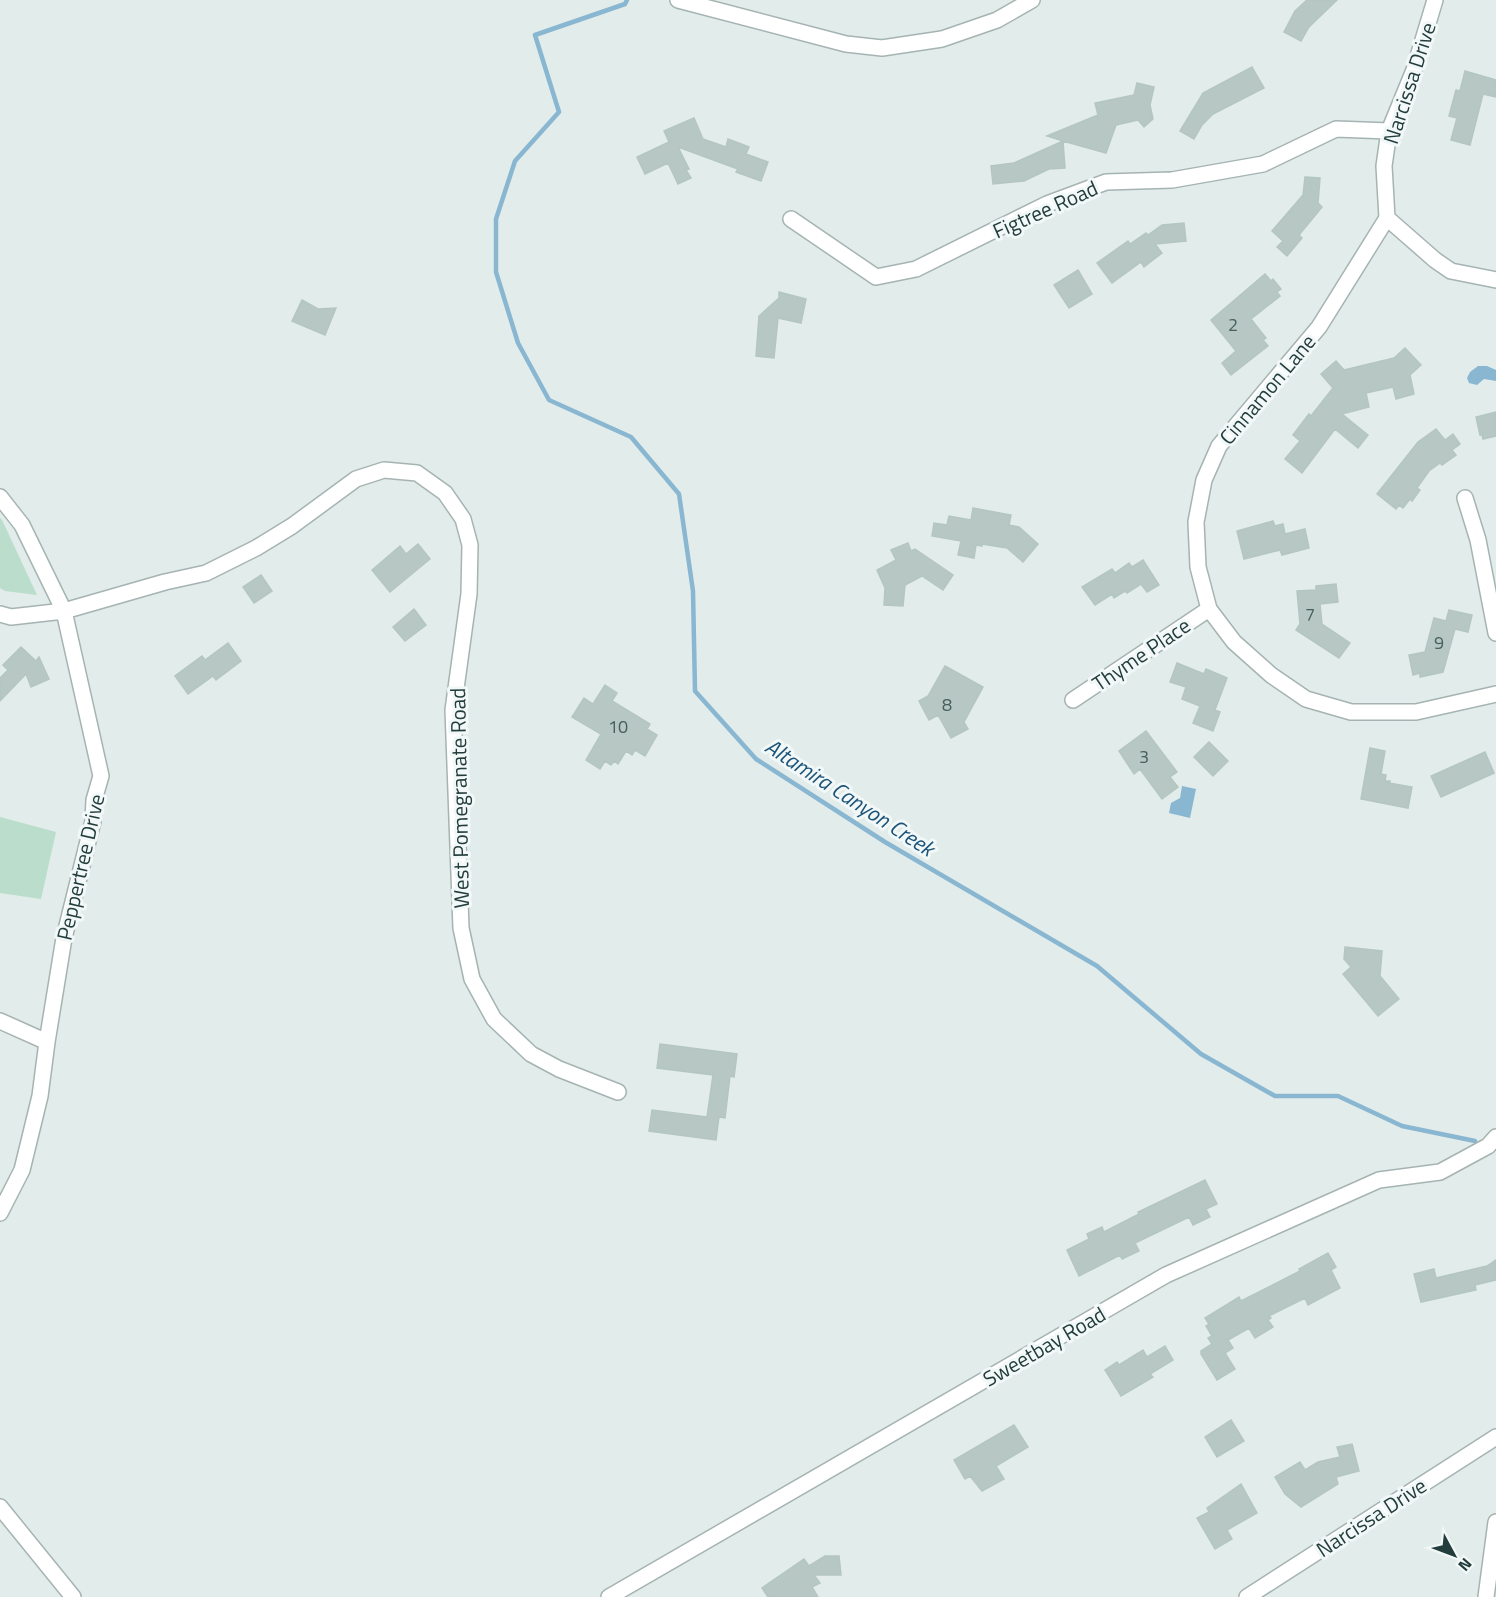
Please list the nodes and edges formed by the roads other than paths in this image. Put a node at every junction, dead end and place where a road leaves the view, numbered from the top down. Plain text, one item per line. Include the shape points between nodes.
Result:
1 (678, 0) edge
2 (1032, 0) edge
3 (1435, 0) edge
4 (1389, 131) junction
5 (1387, 218) junction
6 (791, 219) dead end
7 (1496, 280) edge
8 (0, 497) edge
9 (1465, 498) dead end
10 (1209, 609) junction
11 (64, 611) junction
12 (0, 614) edge
13 (1496, 633) edge
14 (1496, 694) edge
15 (1073, 700) dead end
16 (0, 1021) edge
17 (47, 1042) junction
18 (618, 1092) dead end
19 (1496, 1137) edge
20 (0, 1213) edge
21 (1496, 1437) edge
22 (0, 1507) edge
23 (1496, 1522) edge
24 (73, 1597) edge
25 (609, 1597) edge
26 (1247, 1597) edge
27 (1486, 1597) edge

1 - 2 street via 846,44 882,48 942,39 997,20
3 - 4 street, Narcissa Drive via 1414,70
4 - 5 street, Narcissa Drive via 1384,166
4 - 6 street, Figtree Road via 1336,129 1263,164 1172,180 1106,182 1047,204 916,269 876,278
5 - 7 street via 1451,272
5 - 10 street, Cinnamon Lane via 1319,327 1219,446 1204,480 1196,522 1198,567
8 - 11 street, Peppertree Drive via 22,525
9 - 13 street via 1478,540
10 - 14 street, Cinnamon Lane via 1234,642 1306,699 1351,712 1416,712
10 - 15 street, Thyme Place
11 - 12 street, West Pomegranate Road via 11,617
11 - 17 street, Peppertree Drive via 101,776 64,938
11 - 18 street, West Pomegranate Road via 206,573 292,526 356,479 384,470 417,472 445,493 463,519 470,545 469,594 453,710 461,928 472,979 494,1019 531,1054
16 - 17 street
17 - 20 street, Peppertree Drive via 40,1096 22,1170
19 - 25 street, Sweetbay Road via 1488,1146 1440,1172 1379,1180 1167,1275
21 - 26 street, Narcissa Drive
22 - 24 street
23 - 27 street

